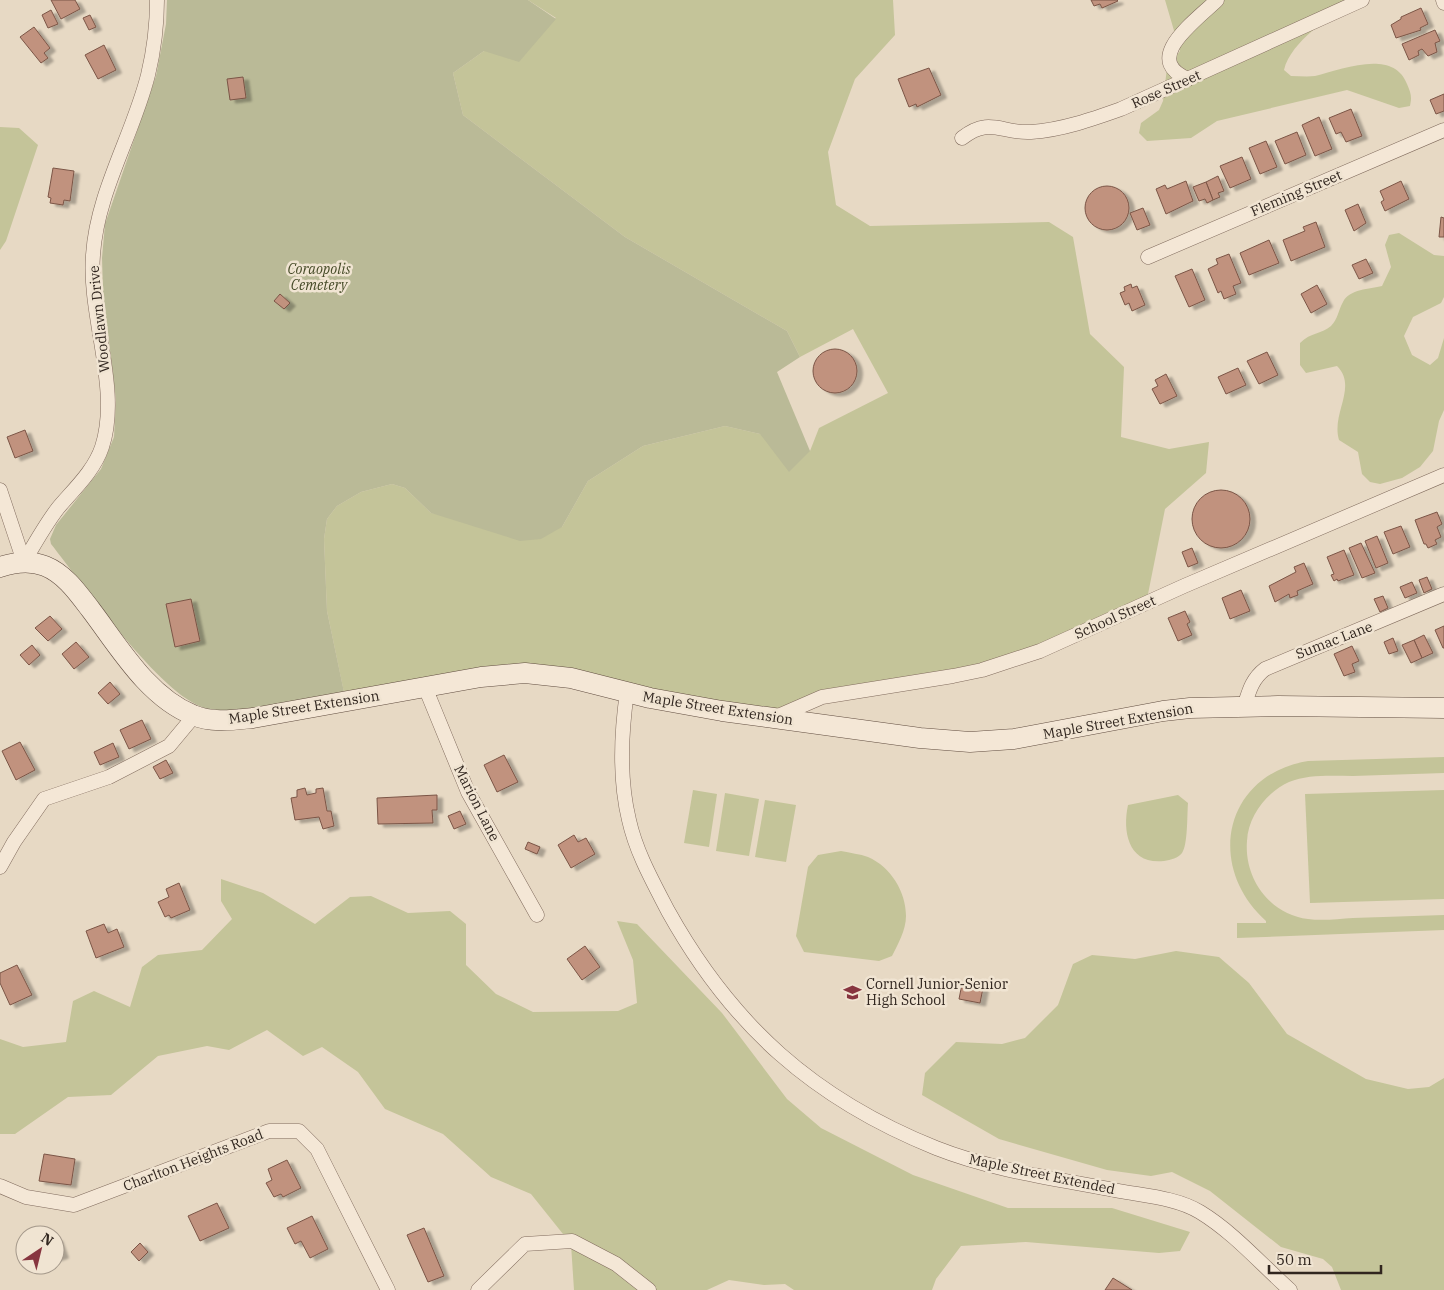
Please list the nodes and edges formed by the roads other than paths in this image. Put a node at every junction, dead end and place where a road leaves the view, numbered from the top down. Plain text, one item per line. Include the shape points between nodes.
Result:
1 (157, 0) edge
2 (1217, 0) edge
3 (1362, 0) edge
4 (1188, 79) junction
5 (1444, 130) edge
6 (962, 138) dead end
7 (1148, 257) dead end
8 (1444, 475) edge
9 (0, 490) edge
10 (24, 562) junction
11 (0, 567) edge
12 (1444, 594) edge
13 (424, 687) junction
14 (627, 692) junction
15 (1244, 706) junction
16 (1444, 708) edge
17 (194, 716) junction
18 (774, 718) junction
19 (0, 868) edge
20 (537, 915) dead end
21 (2, 1189) edge
22 (388, 1290) edge
23 (478, 1290) edge
24 (649, 1290) edge
25 (1290, 1290) edge

1 - 10 street, Woodlawn Drive via 148,76 104,204 92,256 106,392 107,421 102,446 94,465 44,528
2 - 4 street via 1181,35 1170,51 1168,63 1171,70
3 - 4 street, Rose Street
4 - 6 street, Rose Street via 1122,109 1076,123 1031,132 986,126
5 - 7 street, Fleming Street
8 - 18 street, School Street via 1040,651 982,670 822,697
9 - 10 street
10 - 11 street, Maple Street Extension
10 - 17 street, Maple Street Extension via 45,566 67,581 142,676 167,699
12 - 15 street, Sumac Lane via 1265,668 1256,676
13 - 14 street, Maple Street Extension via 488,676 542,674
13 - 17 street, Maple Street Extension via 253,718 222,720
13 - 20 street, Marion Lane via 468,792
14 - 18 street, Maple Street Extension via 679,704
14 - 25 street, Maple Street Extended via 622,754 629,820 638,848 684,939 746,1020 780,1056 845,1103 938,1149 995,1166 1162,1199 1200,1212
15 - 16 street, Maple Street Extension
15 - 18 street, Maple Street Extension via 1163,711 1014,739 970,742
17 - 19 street via 169,746 109,776 44,799
21 - 22 street, Charlton Heights Road via 26,1197 74,1205 269,1131 300,1132 317,1149
23 - 24 street via 526,1244 572,1241 616,1264

